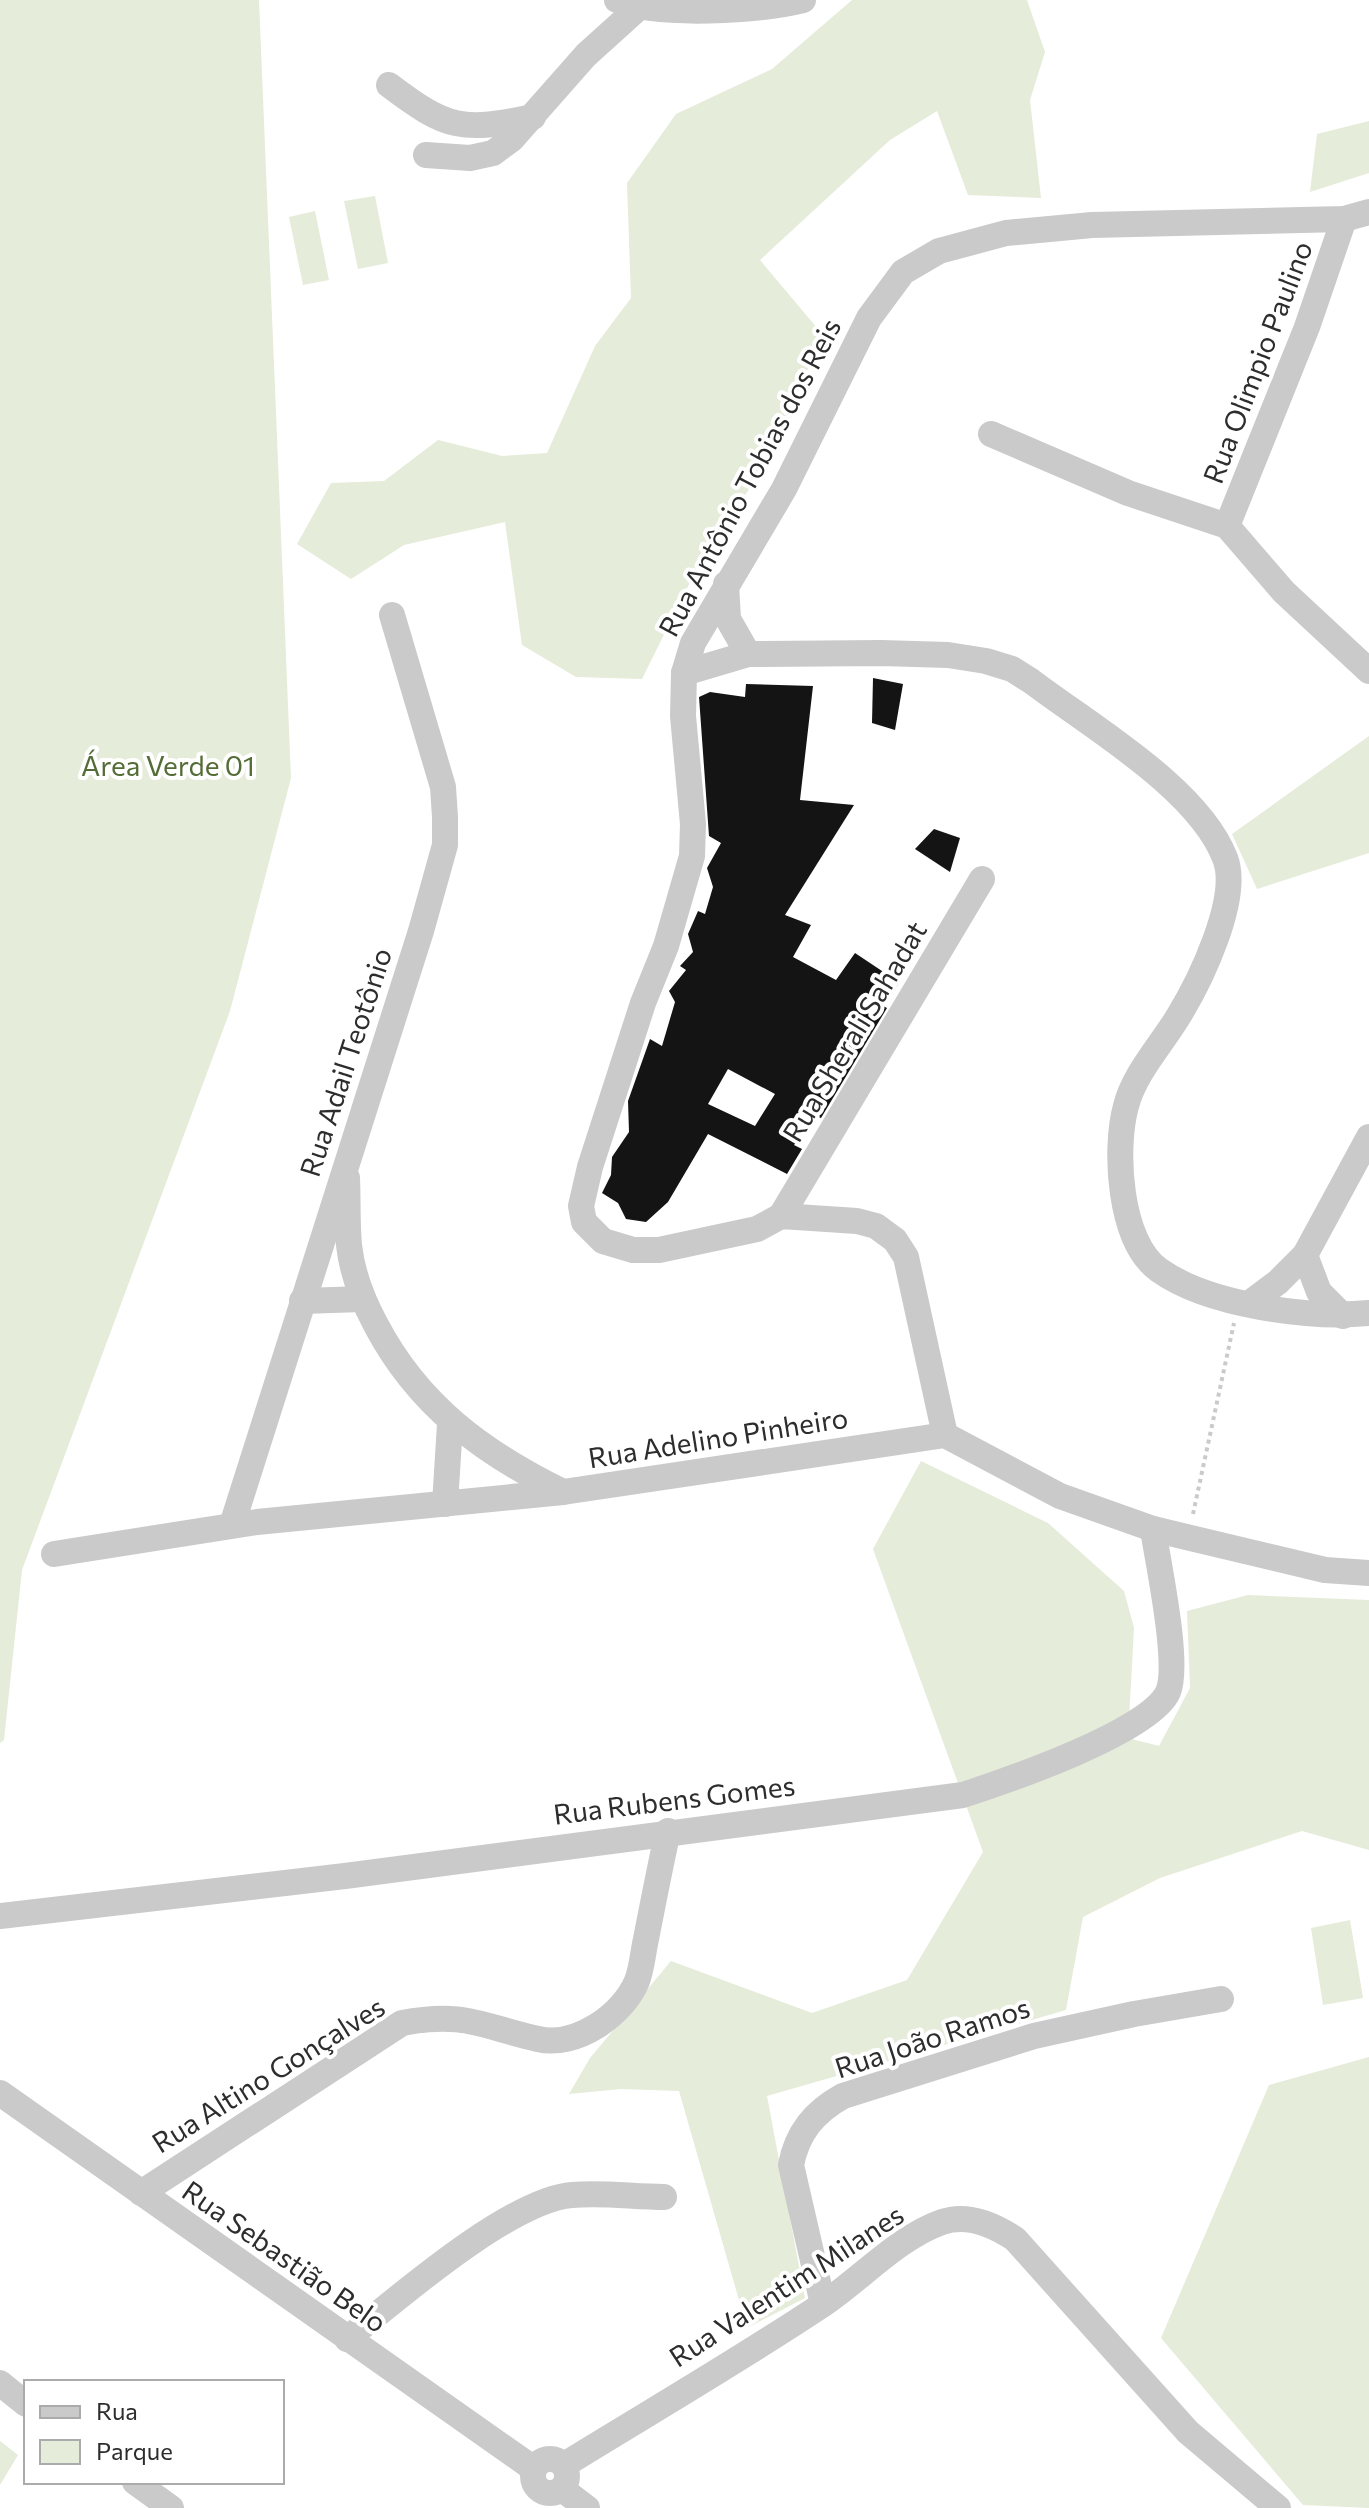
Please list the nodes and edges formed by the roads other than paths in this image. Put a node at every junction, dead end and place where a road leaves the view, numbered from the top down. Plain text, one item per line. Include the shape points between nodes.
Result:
1 (803, 0) edge
2 (628, 4) edge
3 (389, 85) dead end
4 (533, 117) junction
5 (426, 155) dead end
6 (1356, 216) edge
7 (991, 434) dead end
8 (1227, 526) junction
9 (726, 584) junction
10 (392, 615) dead end
11 (748, 654) junction
12 (1369, 671) edge
13 (684, 673) junction
14 (982, 879) dead end
15 (1369, 1137) edge
16 (347, 1157) junction
17 (781, 1216) junction
18 (1305, 1255) junction
19 (363, 1299) junction
20 (302, 1301) junction
21 (1244, 1302) junction
22 (1356, 1315) edge
23 (450, 1424) junction
24 (945, 1435) junction
25 (563, 1492) junction
26 (445, 1504) junction
27 (232, 1525) junction
28 (1153, 1529) junction
29 (54, 1554) dead end
30 (1369, 1573) edge
31 (668, 1831) junction
32 (0, 1916) edge
33 (1221, 1999) dead end
34 (0, 2093) edge
35 (141, 2193) junction
36 (664, 2197) dead end
37 (823, 2304) junction
38 (347, 2339) junction
39 (0, 2383) edge
40 (24, 2402) edge
41 (563, 2477) junction
42 (138, 2484) edge
43 (171, 2508) edge
44 (587, 2508) edge
45 (1278, 2508) edge

1 - 2 street via 772,8
2 - 4 street
3 - 4 street via 439,119 461,126
4 - 5 street via 493,153 470,158
6 - 8 street, Rua Olimpio Paulino
6 - 9 street, Rua Antônio Tobias dos Reis via 1006,233 939,251 903,272 869,318 784,489
7 - 8 street via 1128,493
8 - 12 street via 1284,592
9 - 11 street via 728,619
9 - 13 street, Rua Antônio Tobias dos Reis via 693,643
10 - 16 street, Rua Adail Teotônio via 443,787 445,845
11 - 13 street
11 - 21 street via 948,655 1012,669 1155,772 1208,826 1226,860 1225,904 1180,1015 1126,1103 1119,1147 1128,1222 1139,1249 1157,1270
13 - 17 street, Rua Antônio Tobias dos Reis via 692,856 581,1206 593,1233 633,1250 659,1250 757,1229
14 - 17 street, Rua Sherali Sahadat
15 - 18 street
16 - 19 street via 349,1247
16 - 20 street, Rua Adail Teotônio
17 - 24 street, Rua Antônio Tobias dos Reis via 857,1221 876,1226 895,1240 912,1277
18 - 21 street via 1278,1282
18 - 22 street via 1319,1292
19 - 20 street
19 - 23 street via 393,1358
20 - 27 street, Rua Adail Teotônio
21 - 22 street via 1291,1313
23 - 25 street via 514,1468
23 - 26 street
24 - 25 street, Rua Adelino Pinheiro
24 - 28 street via 1060,1496
25 - 26 street, Rua Adelino Pinheiro
26 - 27 street, Rua Adelino Pinheiro
27 - 29 street, Rua Adelino Pinheiro
28 - 30 street via 1325,1570
28 - 31 street, Rua Rubens Gomes via 1171,1673 1167,1693 1144,1718 1020,1776 963,1795
31 - 32 street, Rua Rubens Gomes
31 - 35 street, Rua Altino Gonçalves via 637,1982 594,2028 572,2038 542,2040 469,2019 437,2016 402,2023
33 - 37 street, Rua João Ramos via 1034,2036 824,2106 795,2144 791,2165
34 - 35 street, Rua Sebastião Belo
35 - 38 street, Rua Sebastião Belo
36 - 38 street via 573,2194 544,2201 433,2271
37 - 41 street, Rua Valentim Milanes
37 - 45 street, Rua Valentim Milanes via 906,2242 943,2222 992,2224 1041,2266 1188,2432
38 - 41 street, Rua Sebastião Belo via 534,2469 548,2458
39 - 40 street
41 - 44 street
42 - 43 street

